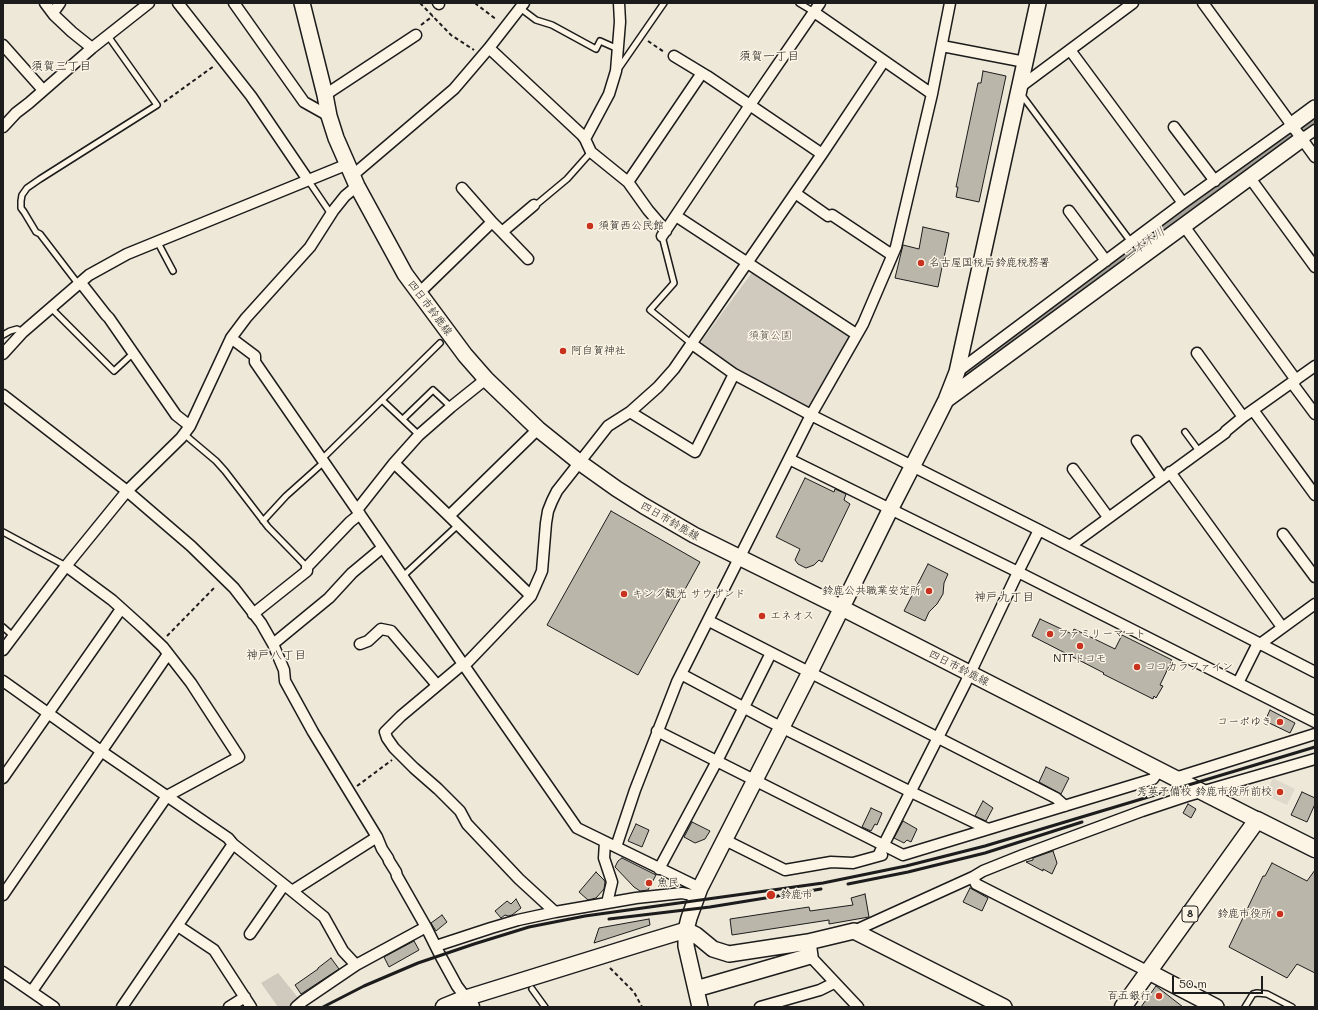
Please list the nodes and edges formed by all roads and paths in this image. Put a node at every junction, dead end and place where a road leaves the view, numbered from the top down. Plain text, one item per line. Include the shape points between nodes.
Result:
1 (45, 3) edge
2 (60, 3) edge
3 (149, 3) edge
4 (178, 3) edge
5 (234, 3) edge
6 (302, 3) edge
7 (420, 3) edge
8 (477, 3) edge
9 (620, 3) edge
10 (664, 3) edge
11 (799, 3) edge
12 (820, 3) edge
13 (950, 3) edge
14 (1038, 3) edge
15 (1133, 3) edge
16 (1203, 3) edge
17 (522, 6) edge
18 (814, 12) junction
19 (53, 13) junction
20 (506, 27) junction
21 (416, 35) dead end
22 (108, 36) junction
23 (3, 45) edge
24 (942, 46) junction
25 (92, 48) junction
26 (618, 50) junction
27 (1070, 50) junction
28 (486, 52) junction
29 (674, 56) dead end
30 (222, 60) junction
31 (884, 61) junction
32 (1025, 62) junction
33 (616, 71) junction
34 (702, 73) junction
35 (43, 90) junction
36 (1020, 90) junction
37 (932, 94) junction
38 (325, 95) junction
39 (157, 105) junction
40 (750, 105) junction
41 (1315, 108) edge
42 (329, 116) junction
43 (1292, 125) junction
44 (3, 127) edge
45 (1174, 127) dead end
46 (1315, 130) edge
47 (585, 139) junction
48 (1302, 140) junction
49 (591, 152) junction
50 (822, 154) junction
51 (1315, 157) edge
52 (353, 175) junction
53 (1250, 178) junction
54 (308, 180) junction
55 (1214, 181) junction
56 (628, 182) junction
57 (462, 188) dead end
58 (795, 193) junction
59 (1183, 203) junction
60 (534, 204) joint
61 (1069, 211) dead end
62 (332, 214) junction
63 (676, 216) junction
64 (492, 222) junction
65 (1184, 226) junction
66 (502, 232) junction
67 (664, 233) junction
68 (157, 241) junction
69 (1131, 242) junction
70 (892, 255) junction
71 (528, 259) dead end
72 (1106, 261) junction
73 (748, 263) junction
74 (1315, 267) edge
75 (173, 271) dead end
76 (80, 284) junction
77 (419, 293) junction
78 (52, 308) junction
79 (23, 332) junction
80 (856, 334) junction
81 (3, 335) edge
82 (231, 338) junction
83 (440, 343) dead end
84 (692, 344) junction
85 (3, 354) edge
86 (135, 354) junction
87 (1197, 354) dead end
88 (1315, 366) edge
89 (957, 372) junction
90 (734, 374) junction
91 (486, 379) junction
92 (1294, 382) junction
93 (3, 395) edge
94 (382, 400) junction
95 (946, 400) junction
96 (451, 407) junction
97 (1253, 410) junction
98 (630, 412) junction
99 (1315, 414) edge
100 (811, 415) junction
101 (1243, 417) junction
102 (403, 419) junction
103 (190, 426) junction
104 (538, 429) junction
105 (1185, 432) dead end
106 (184, 434) junction
107 (420, 435) junction
108 (1136, 441) dead end
109 (1199, 451) junction
110 (789, 459) junction
111 (323, 460) junction
112 (579, 462) junction
113 (394, 463) junction
114 (912, 466) junction
115 (1072, 469) dead end
116 (1166, 475) junction
117 (127, 491) junction
118 (1315, 495) edge
119 (891, 508) junction
120 (358, 512) junction
121 (449, 516) junction
122 (1108, 517) junction
123 (263, 521) junction
124 (458, 525) junction
125 (1039, 530) junction
126 (3, 532) edge
127 (1283, 534) dead end
128 (1070, 546) junction
129 (382, 548) junction
130 (740, 558) junction
131 (66, 566) junction
132 (307, 567) junction
133 (1018, 572) junction
134 (402, 576) junction
135 (1315, 577) edge
136 (224, 578) junction
137 (531, 596) junction
138 (1315, 604) edge
139 (842, 608) junction
140 (120, 609) junction
141 (253, 614) junction
142 (708, 621) junction
143 (3, 627) edge
144 (1282, 627) junction
145 (13, 636) junction
146 (159, 644) junction
147 (273, 644) junction
148 (360, 644) dead end
149 (1260, 644) junction
150 (3, 650) edge
151 (771, 653) junction
152 (168, 654) junction
153 (463, 665) junction
154 (810, 672) junction
155 (1315, 672) edge
156 (970, 673) junction
157 (682, 674) junction
158 (3, 681) edge
159 (1238, 683) junction
160 (437, 685) junction
161 (744, 707) junction
162 (48, 712) junction
163 (1315, 722) edge
164 (782, 727) junction
165 (657, 731) junction
166 (1315, 734) edge
167 (937, 737) junction
168 (101, 751) junction
169 (400, 754) junction
170 (1315, 759) edge
171 (717, 761) junction
172 (1159, 770) junction
173 (3, 778) edge
174 (1175, 778) junction
175 (755, 780) junction
176 (1203, 791) junction
177 (350, 792) junction
178 (911, 792) junction
179 (167, 796) junction
180 (1065, 806) junction
181 (1257, 820) junction
182 (988, 829) junction
183 (377, 836) junction
184 (725, 840) junction
185 (605, 842) junction
186 (234, 844) junction
187 (883, 846) junction
188 (616, 847) junction
189 (1315, 849) edge
190 (894, 851) junction
191 (878, 856) junction
192 (659, 869) junction
193 (973, 877) junction
194 (288, 888) junction
195 (698, 892) junction
196 (3, 895) edge
197 (607, 903) junction
198 (555, 912) junction
199 (178, 926) junction
200 (426, 926) junction
201 (686, 930) junction
202 (854, 931) junction
203 (250, 934) dead end
204 (436, 946) junction
205 (809, 949) junction
206 (356, 965) junction
207 (608, 966) dead end
208 (3, 972) edge
209 (1149, 972) junction
210 (834, 983) junction
211 (532, 989) dead end
212 (696, 989) junction
213 (32, 991) junction
214 (245, 997) junction
215 (468, 1003) edge
216 (54, 1007) edge
217 (122, 1007) edge
218 (229, 1007) edge
219 (251, 1007) edge
220 (296, 1007) edge
221 (444, 1007) edge
222 (545, 1007) edge
223 (642, 1007) edge
224 (700, 1007) edge
225 (760, 1007) edge
226 (858, 1007) edge
227 (1004, 1007) edge
228 (1123, 1007) edge
229 (1216, 1007) edge
230 (1244, 1007) edge
231 (1292, 1007) edge

1 - 19 street
2 - 19 street
3 - 22 street
4 - 30 street
5 - 42 street via 304,102
6 - 38 street, 四日市鈴鹿線
7 - 28 path via 451,35
8 - 20 path
9 - 26 street
10 - 33 lane
11 - 18 lane
12 - 18 street
13 - 24 street
14 - 32 street
15 - 27 street
16 - 43 street
17 - 20 street
17 - 26 lane via 536,20 552,25 596,49 600,41
18 - 31 street
18 - 40 street
19 - 25 street
20 - 28 street
21 - 38 street
22 - 25 street
22 - 39 lane
23 - 35 street
24 - 32 street
24 - 37 street
25 - 35 street
26 - 33 street
27 - 36 street
27 - 59 street
28 - 47 street
28 - 52 street via 454,89
29 - 34 street
30 - 39 path
30 - 54 street
31 - 37 street
31 - 50 street
32 - 36 street
33 - 47 street via 609,94
34 - 40 street
34 - 56 street
35 - 44 street
36 - 69 lane
36 - 89 street
37 - 70 street
38 - 42 street, 四日市鈴鹿線
39 - 76 lane via 64,163 27,188 22,195 21,208 36,232
40 - 50 street
40 - 63 street
41 - 43 street
42 - 52 street, 四日市鈴鹿線
43 - 48 street
43 - 55 street
45 - 55 street
46 - 48 street
47 - 49 street
48 - 51 street
48 - 53 street
49 - 56 street
49 - 60 lane via 568,178
50 - 58 street
52 - 54 street
52 - 62 street via 345,196
52 - 77 street, 四日市鈴鹿線 via 405,274
53 - 65 street
53 - 74 street
54 - 62 lane
54 - 68 street
55 - 59 street
56 - 67 street
57 - 64 street
58 - 70 street
58 - 73 street
59 - 69 street
60 - 66 street
61 - 72 street
62 - 82 street via 310,248
63 - 67 street
63 - 73 street
64 - 66 street
64 - 77 street
65 - 92 street
65 - 95 street
66 - 71 street
67 - 84 lane via 674,283 650,310
68 - 75 lane
68 - 76 street via 127,254
69 - 72 street
70 - 80 street
72 - 89 street
73 - 80 street
73 - 84 street
76 - 78 street
76 - 86 street
77 - 91 street, 四日市鈴鹿線
78 - 79 street
78 - 86 lane via 114,371 129,356
79 - 81 lane via 17,329
79 - 85 street
80 - 100 street
82 - 103 street
82 - 111 street via 254,356 255,362
83 - 94 lane
84 - 90 street
84 - 98 street via 658,388
86 - 103 street via 176,415
87 - 101 street
88 - 92 street
89 - 95 street
90 - 98 street via 695,452
90 - 100 street
91 - 96 street
91 - 104 street, 四日市鈴鹿線
92 - 97 street
92 - 99 street
93 - 117 street
94 - 102 lane
94 - 111 lane
95 - 114 street
96 - 102 lane via 433,390
96 - 107 street
97 - 101 street
97 - 118 street
98 - 112 street via 608,426
100 - 110 street
100 - 114 street
101 - 109 street
102 - 107 lane
103 - 106 street
104 - 112 street, 四日市鈴鹿線
104 - 121 street
105 - 109 lane
106 - 117 street
106 - 123 lane via 225,471
107 - 113 street
108 - 116 street
109 - 116 street
110 - 119 street
110 - 130 street
111 - 120 street
111 - 123 lane
112 - 130 street, 四日市鈴鹿線 via 672,523
112 - 137 street via 557,491 548,511 542,571
113 - 120 street
113 - 121 street
114 - 119 street
114 - 125 street
115 - 122 street
116 - 122 street
116 - 144 street
117 - 131 street
117 - 136 street via 192,546
119 - 133 street
119 - 139 street
120 - 129 street
120 - 132 street
121 - 124 street
122 - 128 street
123 - 132 lane
124 - 134 lane
124 - 137 street
125 - 128 street
125 - 133 street
126 - 131 lane
127 - 135 street
128 - 149 street
129 - 134 street
129 - 147 street via 352,573 329,598
130 - 139 street, 四日市鈴鹿線
130 - 142 street
131 - 140 street via 112,600
131 - 145 street
132 - 141 street via 307,571
133 - 156 street
133 - 159 street
134 - 153 street
136 - 141 street
136 - 146 path
137 - 153 street
138 - 144 street
139 - 154 street
139 - 156 street, 四日市鈴鹿線
140 - 146 street
140 - 162 street
141 - 147 street
142 - 151 street
142 - 157 street
143 - 145 lane
144 - 149 street
145 - 150 street
146 - 152 street
147 - 177 street via 284,670 285,681
148 - 160 street via 368,641 382,629 391,631
149 - 155 street
149 - 159 street via 1256,647
151 - 154 street
151 - 161 street
152 - 168 street
152 - 179 street via 191,683 238,757
153 - 160 street
153 - 185 street via 577,828
154 - 164 street
154 - 167 street
156 - 167 street
156 - 172 street, 四日市鈴鹿線
157 - 161 street
157 - 165 street
158 - 162 street
159 - 163 street
160 - 169 street via 385,732
161 - 164 street
161 - 171 street
162 - 168 street
162 - 173 street
164 - 175 street
164 - 178 street
165 - 171 street
165 - 188 street
166 - 174 street
167 - 178 street
167 - 180 street via 1056,798
168 - 179 street
168 - 196 street
169 - 177 path
169 - 198 street via 460,811 467,824 519,879
170 - 176 street
171 - 175 street
171 - 192 street
172 - 174 street, 四日市鈴鹿線
172 - 180 street via 1153,779
174 - 176 street, 四日市鈴鹿線
175 - 184 street
175 - 187 street
176 - 181 street, 四日市鈴鹿線
176 - 193 street via 1023,855
177 - 183 street
178 - 182 street
178 - 187 street
179 - 186 street
179 - 213 street
180 - 182 street
181 - 189 main road
181 - 209 main road, 8
182 - 190 street via 903,855
183 - 194 street
183 - 200 street via 388,861
184 - 191 street via 785,870 831,862 853,863
184 - 195 street
185 - 188 street
185 - 197 street via 604,858 612,882
186 - 194 street
186 - 199 street
187 - 190 street
187 - 191 street
188 - 192 street
190 - 191 street
192 - 195 street
193 - 202 street
193 - 209 street via 976,884
194 - 203 street
194 - 206 street via 324,917 343,951
195 - 197 street
195 - 201 street
197 - 198 street
198 - 204 street via 504,924
199 - 214 street via 214,950
199 - 217 street
200 - 204 street
200 - 206 street
201 - 205 street via 713,949 729,954
201 - 212 street via 686,946
201 - 215 street
202 - 205 street
202 - 227 street
204 - 215 street
205 - 210 street
205 - 212 street
206 - 220 street
207 - 223 path via 634,992
208 - 213 street
209 - 228 main road, 8
209 - 229 street
210 - 225 street via 820,990
210 - 226 street
211 - 222 lane
212 - 224 street
213 - 216 street
214 - 218 street
214 - 219 street
215 - 221 main road
230 - 231 lane via 1257,992 1267,994

